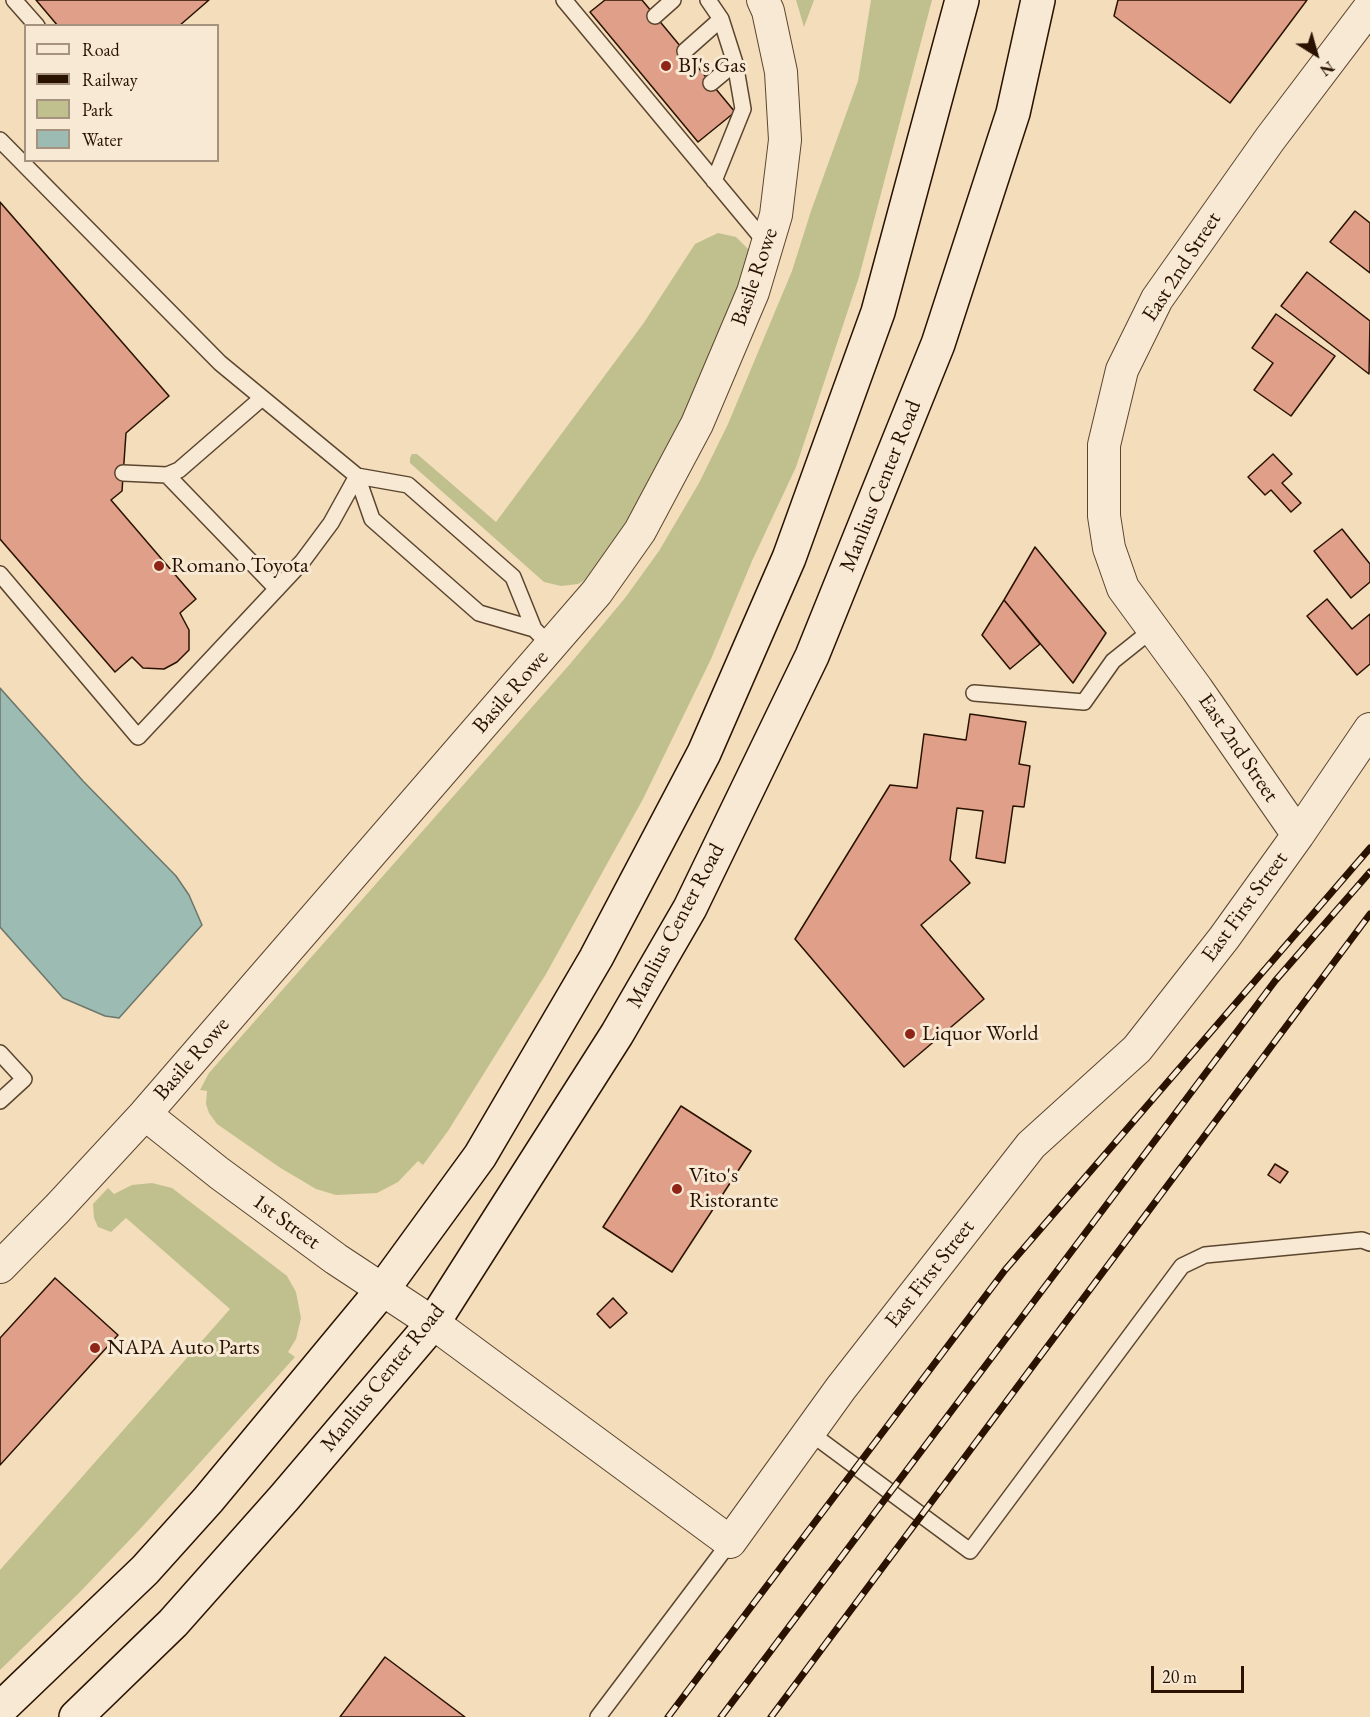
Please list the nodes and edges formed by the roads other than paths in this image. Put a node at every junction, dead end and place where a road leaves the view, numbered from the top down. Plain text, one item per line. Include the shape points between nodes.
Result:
1 (14, 0) edge
2 (673, 0) edge
3 (708, 0) edge
4 (763, 0) edge
5 (962, 0) edge
6 (1038, 0) edge
7 (566, 1) edge
8 (1370, 7) edge
9 (655, 15) dead end
10 (721, 19) junction
11 (35, 24) edge
12 (685, 51) dead end
13 (735, 63) junction
14 (711, 83) dead end
15 (0, 140) edge
16 (714, 181) junction
17 (767, 244) junction
18 (262, 398) junction
19 (123, 473) dead end
20 (167, 475) junction
21 (357, 476) junction
22 (0, 574) edge
23 (276, 589) junction
24 (1153, 629) junction
25 (542, 637) junction
26 (974, 693) dead end
27 (1370, 729) edge
28 (1298, 835) junction
29 (0, 1053) edge
30 (0, 1101) edge
31 (145, 1114) junction
32 (1370, 1244) edge
33 (0, 1267) edge
34 (383, 1289) junction
35 (433, 1323) junction
36 (809, 1432) junction
37 (730, 1542) junction
38 (0, 1709) edge
39 (76, 1717) edge
40 (598, 1717) edge

1 - 11 lane
2 - 9 lane
3 - 10 lane
4 - 17 street, Basile Rowe via 781,72 785,140 776,215
5 - 34 main road via 878,312 789,558 704,753 596,958 480,1156
6 - 35 main road, Manlius Center Road via 1013,113 938,344 812,656 690,908 606,1052
7 - 16 lane via 614,50 670,117
8 - 24 street, East 2nd Street via 1157,299 1122,370 1104,445 1104,516 1122,588
10 - 12 lane
10 - 13 lane
13 - 14 lane
13 - 16 lane via 743,109
15 - 18 lane via 220,363
16 - 17 lane
17 - 25 street, Basile Rowe via 753,292 697,424 640,531 597,592
18 - 20 lane via 179,470
18 - 21 lane
19 - 20 lane
20 - 23 lane
21 - 23 lane via 331,523
21 - 25 lane via 372,519 479,613
21 - 25 lane via 408,485 513,577
22 - 23 lane via 138,737
24 - 26 lane via 1113,661 1084,702
24 - 28 street, East 2nd Street
25 - 31 street, Basile Rowe
27 - 28 street, East First Street
28 - 36 street, East First Street via 1137,1049 1031,1144
29 - 30 lane via 24,1079
31 - 33 street, Basile Rowe
31 - 34 street, 1st Street via 219,1173
32 - 36 lane via 1362,1240 1205,1255 1182,1266 970,1551
34 - 35 street, 1st Street
34 - 38 main road via 145,1570
35 - 37 street
35 - 39 main road, Manlius Center Road via 173,1623
36 - 37 street, East First Street
37 - 40 lane

